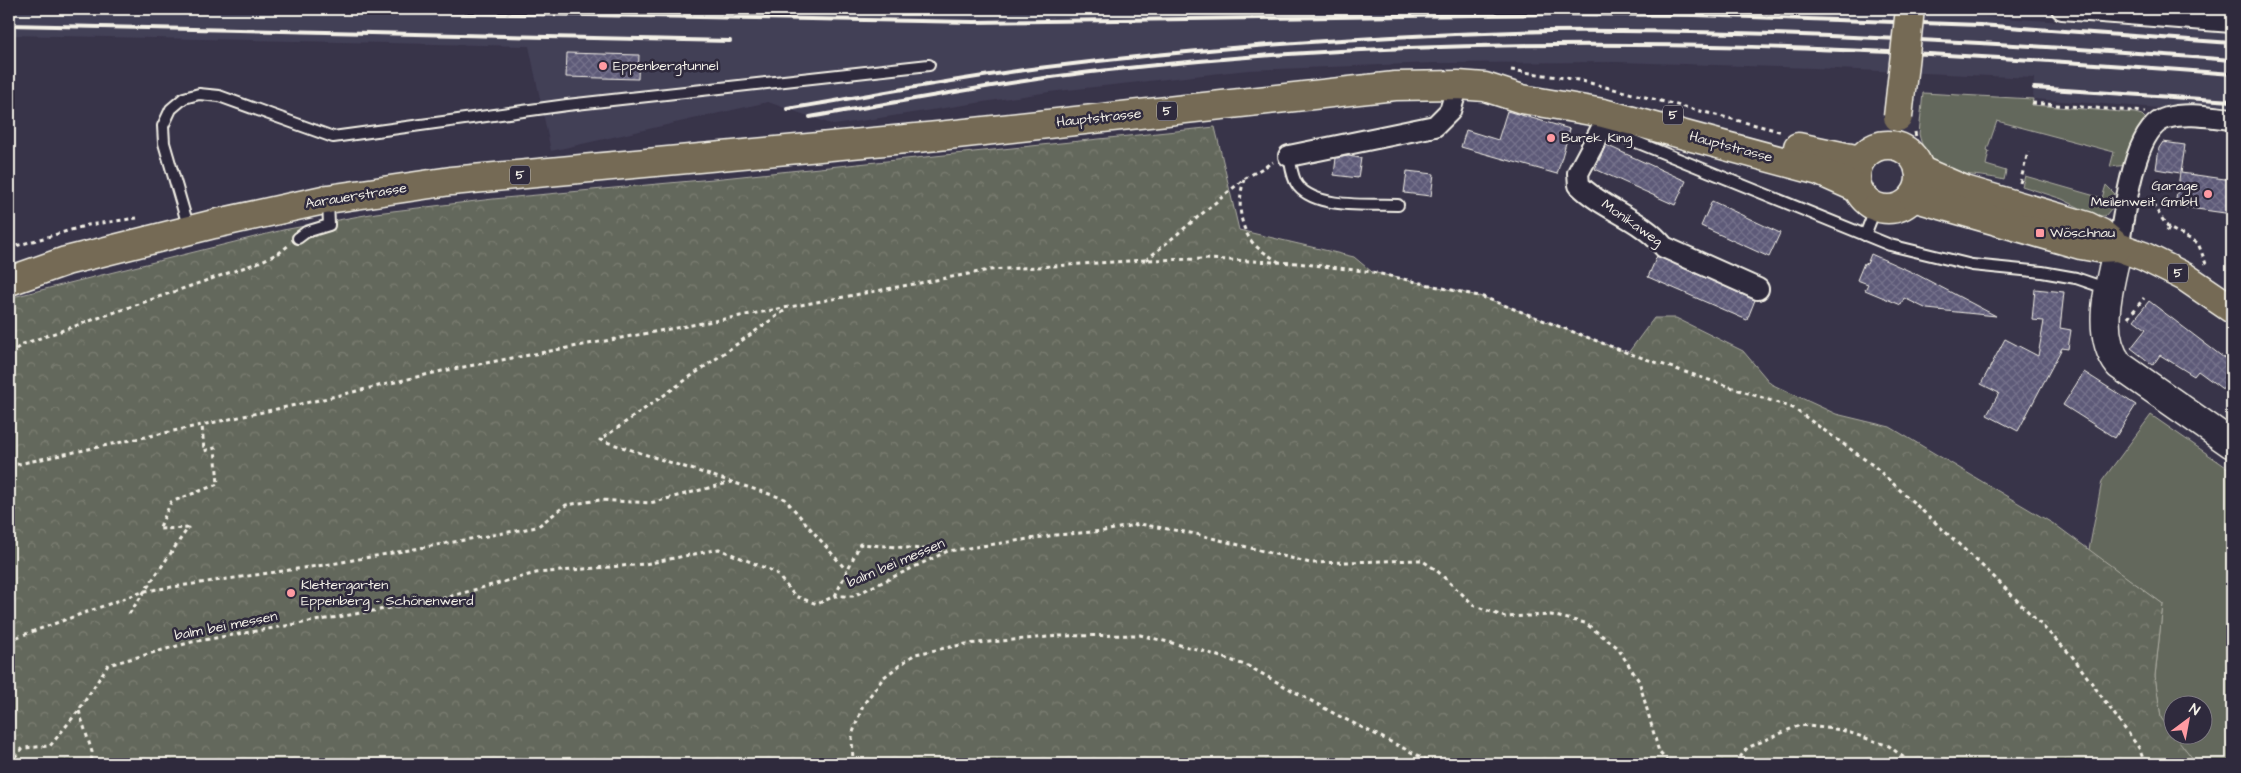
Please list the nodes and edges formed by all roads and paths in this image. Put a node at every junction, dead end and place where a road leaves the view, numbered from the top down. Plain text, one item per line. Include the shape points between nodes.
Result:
1 (1910, 9) edge
2 (2062, 9) edge
3 (2232, 22) edge
4 (929, 65) dead end
5 (1458, 85) junction
6 (1485, 87) junction
7 (2032, 103) dead end
8 (2232, 119) edge
9 (1602, 121) junction
10 (2156, 123) junction
11 (1894, 146) junction
12 (2028, 152) dead end
13 (1289, 156) junction
14 (712, 158) joint
15 (1860, 160) junction
16 (1919, 170) junction
17 (1244, 179) junction
18 (2018, 187) dead end
19 (1857, 188) junction
20 (1913, 197) junction
21 (328, 199) junction
22 (1398, 205) dead end
23 (1876, 207) junction
24 (2126, 207) junction
25 (145, 217) dead end
26 (189, 230) junction
27 (1865, 235) junction
28 (298, 238) joint
29 (2118, 247) junction
30 (9, 248) edge
31 (1145, 260) junction
32 (1281, 263) junction
33 (2207, 265) dead end
34 (9, 281) edge
35 (1758, 289) dead end
36 (2108, 289) junction
37 (2144, 298) dead end
38 (787, 309) junction
39 (2232, 309) edge
40 (2131, 316) dead end
41 (9, 354) edge
42 (202, 425) junction
43 (2232, 444) edge
44 (9, 466) edge
45 (732, 482) junction
46 (948, 551) junction
47 (847, 571) junction
48 (145, 591) junction
49 (835, 596) junction
50 (129, 614) dead end
51 (9, 640) edge
52 (79, 710) junction
53 (9, 763) edge
54 (91, 764) edge
55 (853, 764) edge
56 (1435, 764) edge
57 (1670, 764) edge
58 (1735, 764) edge
59 (1905, 764) edge
60 (2146, 764) edge

1 - 11 main road, bridge
2 - 3 street
4 - 26 lane via 567,105 340,136 320,133 219,96 199,94 184,98 171,109 163,126 164,143
5 - 6 main road, Hauptstrasse / 5
5 - 13 street via 1450,111 1435,126
5 - 14 main road, Hauptstrasse / 5 via 1365,88
6 - 9 main road, Hauptstrasse / 5
6 - 15 main road, Hauptstrasse / 5 via 1526,83 1560,89
7 - 10 path via 2143,110
8 - 10 street via 2178,116
9 - 19 main road, Hauptstrasse / 5 via 1819,171
9 - 27 lane via 1622,135
9 - 35 street, Monikaweg via 1578,173 1583,189 1638,224 1664,247
10 - 24 street via 2140,147
11 - 15 main road via 1878,146
11 - 16 main road via 1910,154
12 - 18 path
13 - 17 path via 1267,164
13 - 22 lane via 1299,186 1322,202
14 - 21 main road, Aarauerstrasse / 5 via 451,181
15 - 19 main road
16 - 20 main road via 1920,180
16 - 29 main road, 5 via 1965,190 2087,226
17 - 31 path
17 - 32 path via 1238,200 1252,243
19 - 23 main road via 1868,203
20 - 23 main road via 1897,208
20 - 29 main road, 5 via 2080,245
21 - 26 main road, Aarauerstrasse / 5
21 - 28 lane via 329,225
23 - 27 lane
24 - 29 street
24 - 33 path via 2142,203 2153,205 2168,230 2198,243
25 - 30 path via 88,225
26 - 34 main road, Aarauerstrasse / 5 via 66,261
27 - 36 lane via 1890,245 1972,265 2050,273
28 - 41 path via 279,253 257,263 23,344
29 - 36 street
29 - 39 main road, 5 via 2171,269
31 - 32 path
31 - 38 path via 990,270
32 - 60 path via 1372,272 1483,297 1628,353 1793,408 1874,466 1998,581 2072,656 2139,748
36 - 43 street via 2106,338 2110,354 2119,365
37 - 40 path
38 - 42 path via 442,371
38 - 45 path via 600,440
42 - 44 path
42 - 48 path via 204,451 215,448 218,484 171,502 159,528 188,528
45 - 47 path via 785,499
45 - 48 path via 650,503 600,500 566,506 537,527 331,564
46 - 47 path via 860,544
46 - 49 path, balm bei messen via 853,596
46 - 57 path, balm bei messen via 1140,524 1196,534 1310,563 1421,560 1475,606 1505,617 1551,616 1585,623 1617,648 1638,682 1659,752
47 - 49 path
48 - 50 path
48 - 51 path
49 - 52 path, balm bei messen via 816,604 795,596 775,572 719,549 645,564 536,573 437,600 192,642 108,665
52 - 53 path, balm bei messen via 50,746 23,748
52 - 54 path via 92,752
55 - 56 path via 852,735 862,705 884,677 915,654 966,644 1050,637 1140,635 1248,666
58 - 59 path via 1748,748 1800,725 1842,730 1889,746 1903,757

